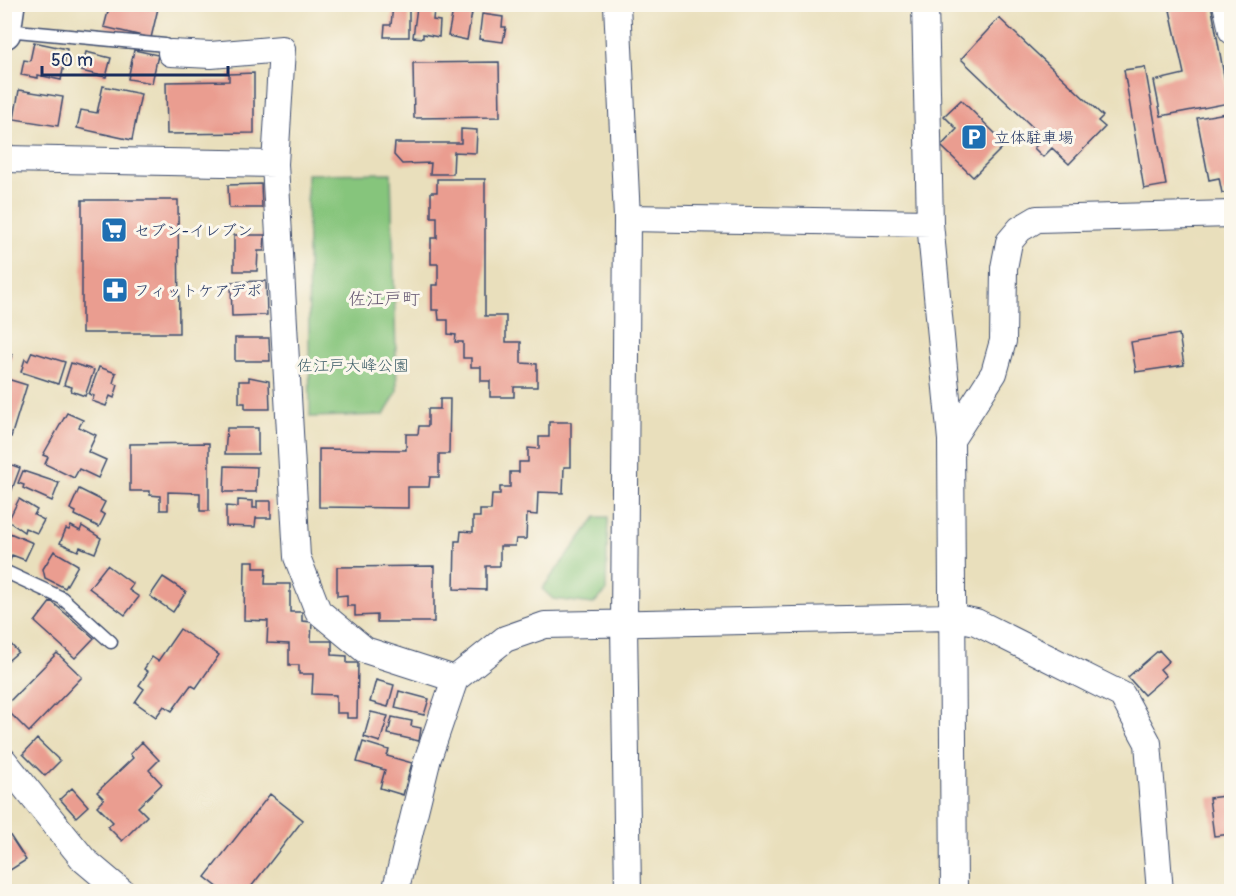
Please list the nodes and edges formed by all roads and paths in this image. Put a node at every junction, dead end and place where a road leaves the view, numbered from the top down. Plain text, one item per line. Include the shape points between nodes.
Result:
1 (8, 4) edge
2 (617, 4) edge
3 (925, 4) edge
4 (1226, 4) edge
5 (5, 31) edge
6 (1232, 31) edge
7 (171, 53) joint
8 (4, 159) edge
9 (275, 165) junction
10 (1232, 214) edge
11 (627, 218) junction
12 (930, 223) junction
13 (951, 440) junction
14 (4, 571) edge
15 (952, 617) junction
16 (624, 625) junction
17 (111, 642) dead end
18 (455, 679) junction
19 (4, 761) edge
20 (122, 891) edge
21 (395, 891) edge
22 (628, 891) edge
23 (954, 891) edge
24 (1160, 891) edge

1 - 5 main road
2 - 11 street
3 - 12 street
4 - 6 street
5 - 7 lane via 165,45
7 - 9 street via 282,49
8 - 9 street
9 - 18 street via 297,557 318,611 365,650
10 - 13 street via 1037,219 1020,229 1009,242 1003,341 994,373
11 - 12 street
11 - 16 street
12 - 13 street
13 - 15 street
14 - 17 lane via 62,598
15 - 16 street
15 - 23 street
15 - 24 street via 976,622 1122,696 1148,743
16 - 18 street via 545,625 505,639
16 - 22 street
18 - 21 street via 428,758
19 - 20 street via 84,860

